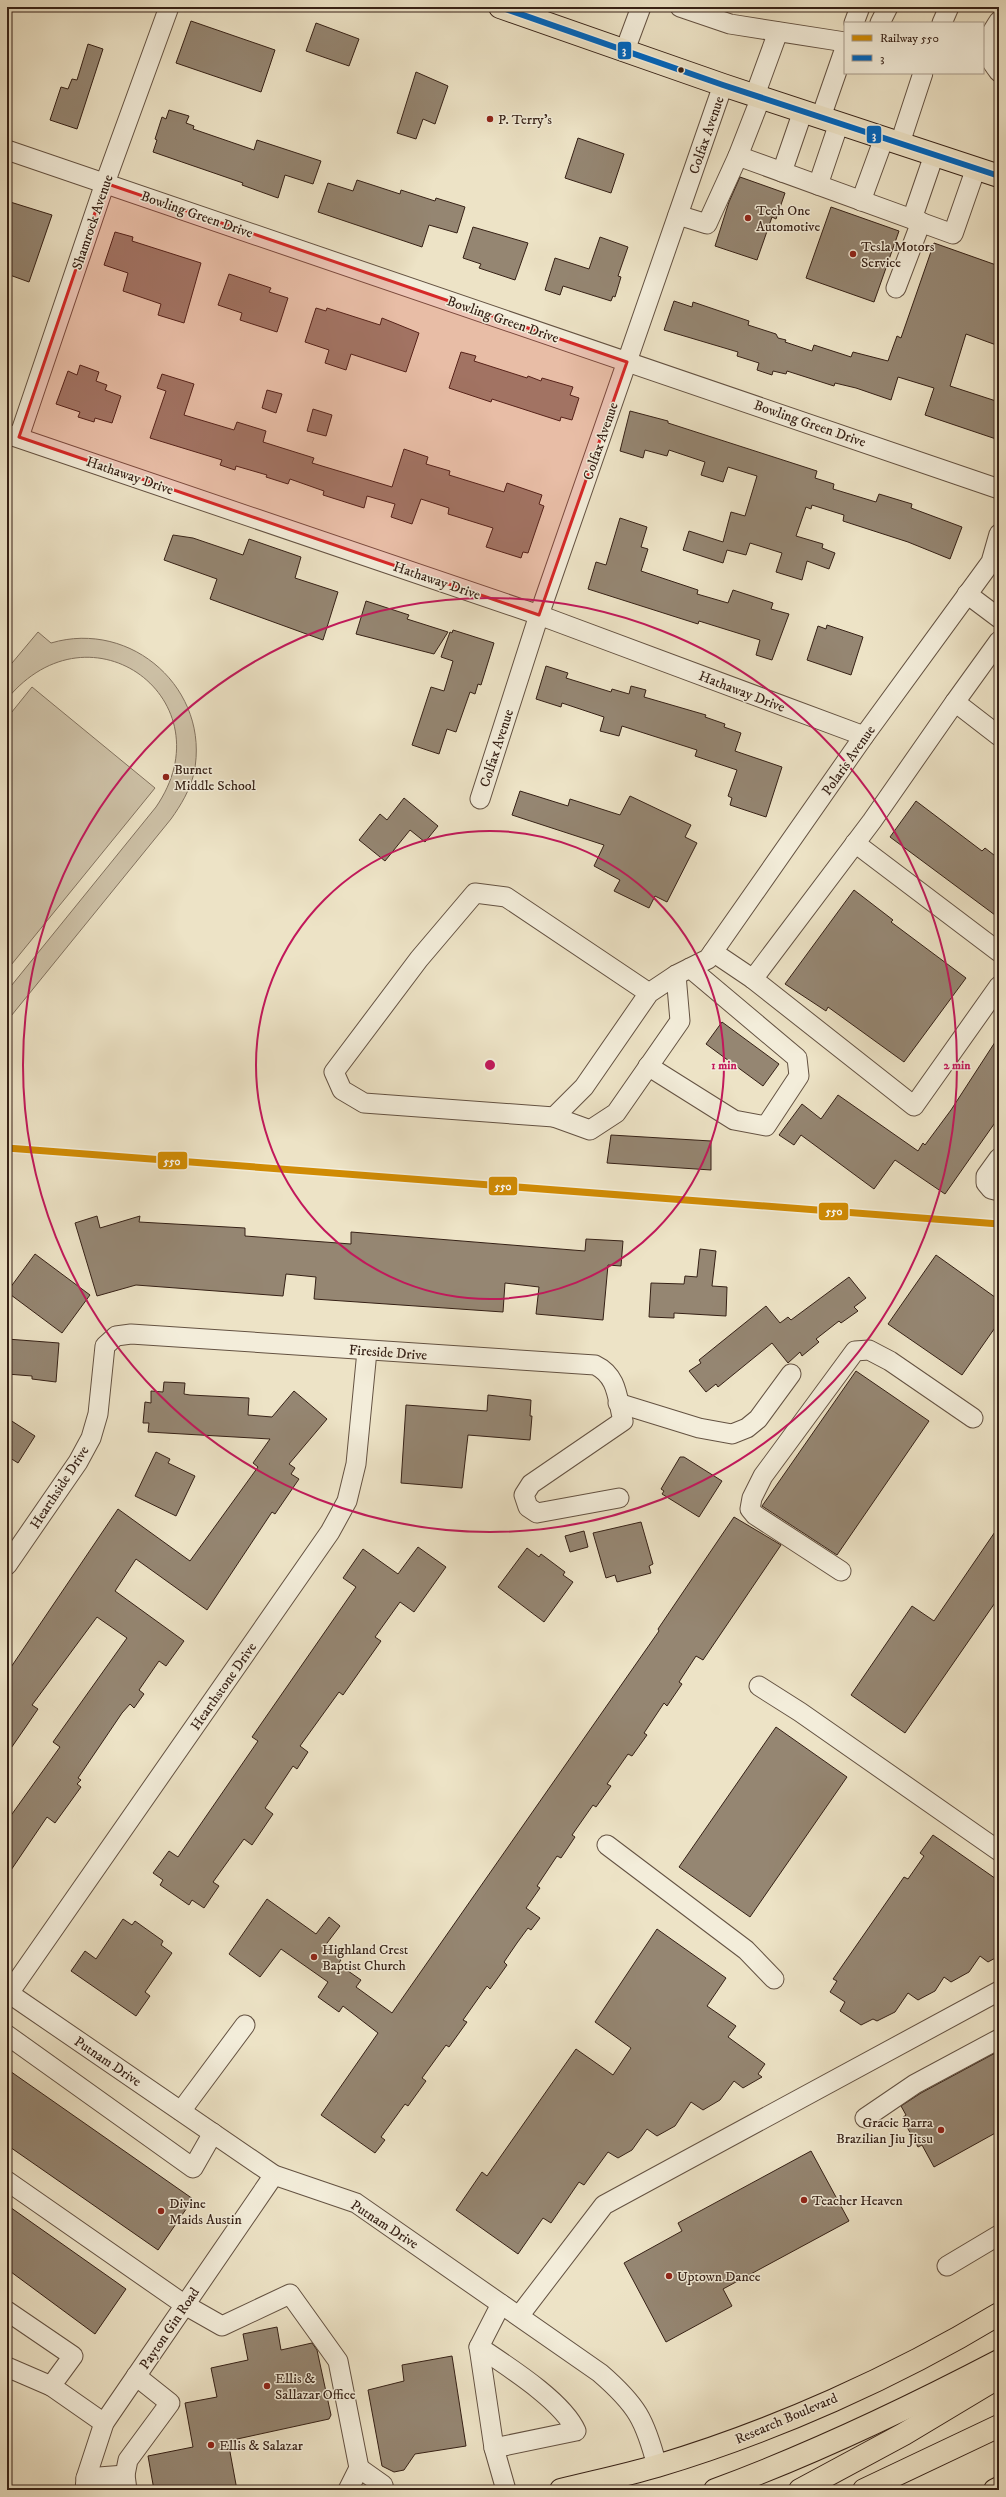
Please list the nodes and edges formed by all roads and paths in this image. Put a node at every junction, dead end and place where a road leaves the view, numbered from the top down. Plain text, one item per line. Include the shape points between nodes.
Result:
1 (169, 7) edge
2 (500, 7) edge
3 (641, 7) edge
4 (680, 7) edge
5 (860, 7) edge
6 (888, 7) edge
7 (949, 7) edge
8 (999, 21) edge
9 (854, 22) edge
10 (880, 22) edge
11 (942, 22) edge
12 (778, 32) junction
13 (844, 42) edge
14 (625, 50) junction
15 (844, 51) edge
16 (999, 72) edge
17 (923, 74) edge
18 (723, 85) junction
19 (758, 96) junction
20 (821, 117) junction
21 (892, 141) junction
22 (7, 150) edge
23 (934, 155) junction
24 (738, 156) junction
25 (976, 168) junction
26 (782, 172) junction
27 (999, 176) edge
28 (105, 183) junction
29 (818, 185) junction
30 (861, 201) junction
31 (678, 215) junction
32 (917, 221) junction
33 (896, 288) dead end
34 (627, 362) junction
35 (13, 436) edge
36 (999, 489) edge
37 (999, 534) edge
38 (995, 561) edge
39 (967, 594) junction
40 (539, 615) junction
41 (999, 618) edge
42 (999, 641) edge
43 (955, 702) junction
44 (864, 736) junction
45 (999, 736) edge
46 (480, 799) dead end
47 (855, 843) junction
48 (999, 952) edge
49 (711, 956) junction
50 (683, 972) junction
51 (753, 979) junction
52 (999, 986) edge
53 (648, 993) junction
54 (648, 1066) junction
55 (554, 1117) junction
56 (999, 1158) edge
57 (999, 1191) edge
58 (116, 1336) joint
59 (367, 1351) junction
60 (791, 1374) dead end
61 (621, 1412) junction
62 (973, 1418) dead end
63 (619, 1498) dead end
64 (7, 1565) edge
65 (841, 1571) dead end
66 (759, 1686) dead end
67 (607, 1845) dead end
68 (999, 1851) edge
69 (774, 1979) dead end
70 (8, 1992) edge
71 (999, 1992) edge
72 (245, 2025) dead end
73 (7, 2036) edge
74 (999, 2039) edge
75 (181, 2111) junction
76 (865, 2118) dead end
77 (213, 2134) junction
78 (274, 2175) junction
79 (7, 2181) edge
80 (999, 2235) edge
81 (947, 2266) dead end
82 (501, 2304) junction
83 (185, 2305) junction
84 (7, 2311) edge
85 (999, 2314) edge
86 (519, 2316) junction
87 (479, 2347) junction
88 (999, 2361) edge
89 (7, 2367) edge
90 (136, 2376) junction
91 (999, 2377) edge
92 (51, 2386) junction
93 (104, 2422) junction
94 (999, 2426) edge
95 (494, 2448) junction
96 (657, 2466) junction
97 (360, 2468) junction
98 (126, 2483) edge
99 (86, 2484) edge
100 (999, 2488) edge
101 (348, 2490) edge
102 (384, 2490) edge
103 (506, 2490) edge
104 (561, 2490) edge
105 (715, 2490) edge
106 (800, 2490) edge
107 (864, 2490) edge
108 (995, 2490) edge

1 - 28 street, Shamrock Avenue
2 - 14 main road
3 - 14 street
4 - 12 street via 730,24
5 - 9 street
6 - 10 street
7 - 11 street
8 - 16 street via 987,39 987,57
12 - 13 street
12 - 19 street
14 - 18 main road
15 - 20 street
17 - 21 street
18 - 19 main road
18 - 31 street, Colfax Avenue
19 - 20 main road
19 - 24 street
20 - 21 main road
20 - 26 street
20 - 29 street
21 - 23 main road
21 - 30 street
22 - 28 street, Bowling Green Drive
23 - 25 main road
23 - 32 street
24 - 26 street
24 - 31 street via 707,224
25 - 27 main road
25 - 32 street via 953,234
26 - 29 street
28 - 34 street, Bowling Green Drive
28 - 35 street, Shamrock Avenue
29 - 30 street
30 - 32 street
31 - 34 street, Colfax Avenue
32 - 33 street
34 - 36 street, Bowling Green Drive
34 - 40 street, Colfax Avenue
35 - 40 street, Hathaway Drive
37 - 38 street, Polaris Avenue
38 - 39 street, Polaris Avenue
39 - 41 street
39 - 44 street, Polaris Avenue
40 - 44 street, Hathaway Drive
40 - 46 street, Colfax Avenue
42 - 43 street
43 - 45 street
43 - 47 street
44 - 49 street, Polaris Avenue
47 - 48 street
47 - 51 street
49 - 50 street
49 - 51 street
50 - 53 street
50 - 54 street via 680,1021
50 - 54 street via 797,1058 799,1076 766,1126 734,1120
51 - 52 street via 914,1106
53 - 55 street via 584,1087
53 - 55 street via 506,897 475,892 419,959 334,1072 342,1090 364,1103
54 - 55 street via 616,1113 590,1130
56 - 57 street via 986,1176 986,1183 991,1189
58 - 59 street, Fireside Drive via 131,1334
58 - 64 street, Hearthside Drive via 105,1346 98,1414 91,1438 78,1462
59 - 61 street, Fireside Drive via 595,1365 606,1370 612,1379
59 - 70 street, Hearthstone Drive via 356,1464 347,1501 330,1532
60 - 61 street via 758,1419 747,1428 732,1434
61 - 63 street via 530,1484 524,1495 528,1507 537,1513
62 - 65 street via 890,1361 869,1350 855,1351 763,1476 752,1498 750,1509 755,1515
66 - 68 street
67 - 69 street via 746,1950
70 - 75 street, Putnam Drive
71 - 86 street via 604,2205
72 - 75 street
73 - 77 street via 192,2168
74 - 76 street via 915,2084
75 - 77 street, Putnam Drive
77 - 78 street, Putnam Drive
78 - 82 street, Putnam Drive via 356,2203
78 - 83 street, Payton Gin Road
79 - 83 street
80 - 81 street
82 - 86 street, Putnam Drive
82 - 87 street
83 - 90 street, Payton Gin Road
83 - 97 street via 222,2326 290,2294 338,2361
84 - 92 street via 73,2356
85 - 96 main road, Research Boulevard via 912,2362 827,2402 722,2445
86 - 96 street, Putnam Drive via 600,2373 623,2393 637,2410 647,2429
87 - 95 street
87 - 95 street via 530,2382 572,2421 576,2432
88 - 105 main road via 925,2400 841,2439
89 - 92 street
90 - 93 street, Payton Gin Road
90 - 98 street via 170,2403 128,2460
91 - 106 main road via 904,2434
92 - 93 street
93 - 99 street, Payton Gin Road
94 - 107 main road
95 - 103 street
96 - 104 main road, Research Boulevard
97 - 101 street
97 - 102 street via 383,2485
98 - 99 street
100 - 108 main road

